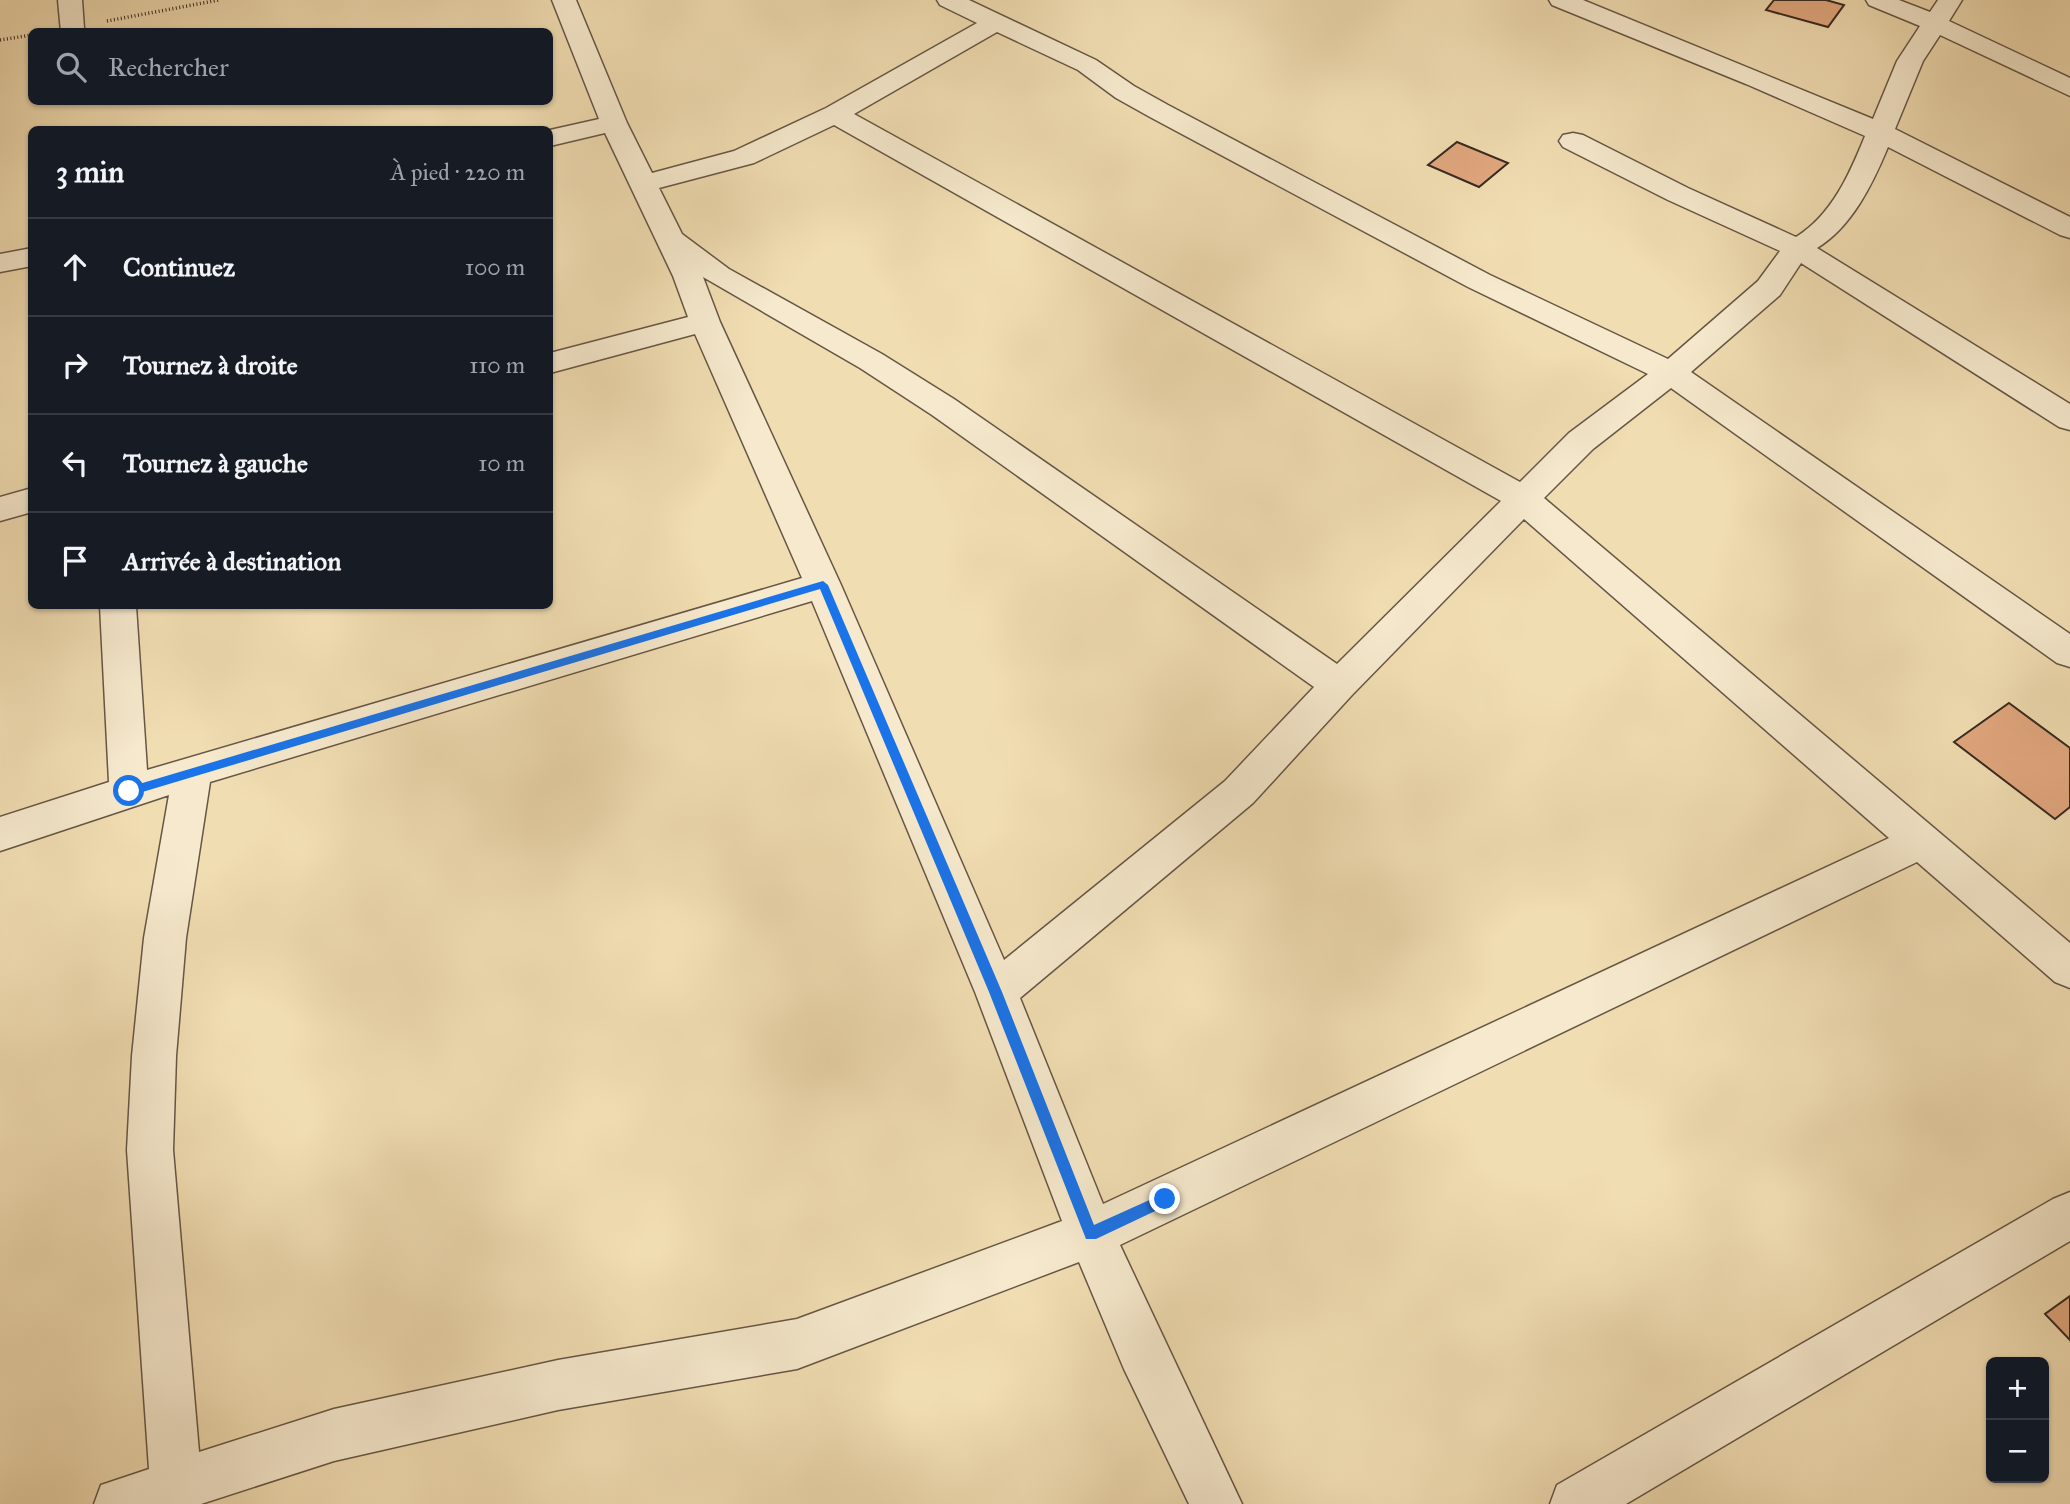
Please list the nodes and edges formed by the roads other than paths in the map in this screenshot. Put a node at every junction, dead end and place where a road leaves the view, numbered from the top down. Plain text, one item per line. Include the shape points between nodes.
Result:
1 (70, 0) edge
2 (564, 0) edge
3 (949, 0) edge
4 (1561, 0) edge
5 (1878, 0) edge
6 (1942, 12) edge
7 (995, 23) junction
8 (71, 28) road end
9 (2070, 88) edge
10 (835, 114) junction
11 (614, 123) junction
12 (1880, 131) junction
13 (553, 137) edge
14 (1573, 141) dead end
15 (643, 184) junction
16 (2070, 229) edge
17 (666, 234) junction
18 (1797, 248) junction
19 (28, 258) edge
20 (0, 264) edge
21 (705, 322) junction
22 (553, 362) edge
23 (1670, 372) junction
24 (2070, 419) edge
25 (1523, 499) junction
26 (28, 501) edge
27 (0, 509) edge
28 (823, 585) junction
29 (118, 609) edge
30 (2070, 653) edge
31 (1339, 685) junction
32 (192, 775) junction
33 (129, 791) junction
34 (0, 834) edge
35 (1922, 841) junction
36 (2070, 969) edge
37 (996, 992) junction
38 (2070, 1215) edge
39 (1091, 1234) junction
40 (176, 1486) junction
41 (120, 1504) edge
42 (1216, 1504) edge
43 (1576, 1504) edge

1 - 8 street
2 - 11 street
3 - 7 street
4 - 12 street
5 - 6 street
6 - 9 street
6 - 12 street via 1910,61
7 - 10 street
7 - 23 street via 1087,65 1148,105 1479,281
10 - 15 street via 744,157
10 - 25 street
11 - 13 street
11 - 15 street
12 - 16 street
12 - 18 street via 1862,177 1839,212 1818,236
14 - 18 street
15 - 17 street
17 - 21 street
17 - 31 street via 719,275 943,407
18 - 23 street via 1769,288 1737,320
18 - 24 street
19 - 20 street
21 - 22 street
21 - 28 street
23 - 25 street via 1581,441
23 - 30 street
25 - 31 street
25 - 35 street
26 - 27 street
28 - 32 street
28 - 37 street
29 - 33 street
31 - 37 street via 1239,792
32 - 33 street
32 - 40 street via 165,938 150,1150
33 - 34 street
35 - 36 street
35 - 39 street
37 - 39 street
38 - 43 street
39 - 40 street via 797,1344 558,1385 334,1435
39 - 42 street
40 - 41 street

